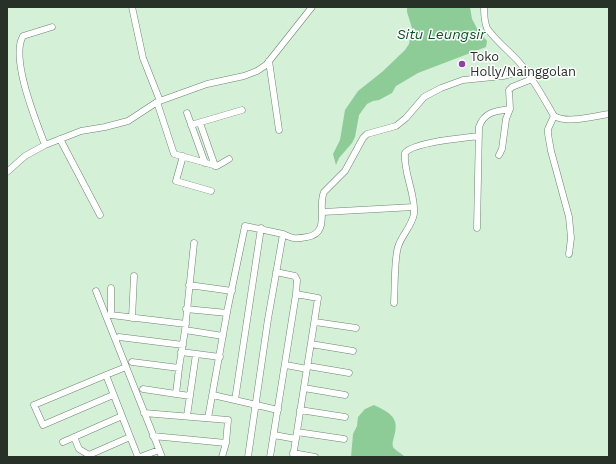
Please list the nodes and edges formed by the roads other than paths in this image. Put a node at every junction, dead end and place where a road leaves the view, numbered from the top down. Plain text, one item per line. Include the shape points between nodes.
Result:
1 (132, 7) edge
2 (312, 7) edge
3 (484, 7) edge
4 (52, 27) dead end
5 (269, 61) junction
6 (525, 70) junction
7 (532, 79) junction
8 (158, 101) junction
9 (510, 109) junction
10 (242, 110) dead end
11 (187, 112) dead end
12 (609, 114) edge
13 (554, 116) junction
14 (200, 123) junction
15 (191, 126) junction
16 (278, 130) dead end
17 (479, 136) junction
18 (60, 139) junction
19 (45, 145) junction
20 (499, 155) dead end
21 (183, 156) junction
22 (229, 159) dead end
23 (205, 163) junction
24 (215, 166) junction
25 (7, 172) edge
26 (211, 191) dead end
27 (414, 207) junction
28 (323, 212) junction
29 (100, 215) dead end
30 (261, 228) junction
31 (477, 228) dead end
32 (283, 234) junction
33 (194, 243) dead end
34 (569, 254) dead end
35 (276, 272) junction
36 (134, 276) dead end
37 (189, 285) junction
38 (111, 288) dead end
39 (96, 291) dead end
40 (232, 291) junction
41 (296, 294) junction
42 (394, 303) dead end
43 (186, 309) junction
44 (227, 313) junction
45 (132, 318) junction
46 (315, 322) junction
47 (186, 327) junction
48 (356, 328) dead end
49 (223, 336) junction
50 (119, 337) dead end
51 (311, 344) junction
52 (183, 345) junction
53 (353, 351) dead end
54 (181, 352) junction
55 (196, 354) junction
56 (220, 357) junction
57 (132, 362) dead end
58 (286, 365) junction
59 (126, 367) junction
60 (307, 367) junction
61 (179, 368) junction
62 (349, 374) dead end
63 (106, 376) junction
64 (304, 388) junction
65 (142, 389) dead end
66 (176, 394) junction
67 (213, 394) junction
68 (113, 395) junction
69 (345, 395) dead end
70 (190, 396) junction
71 (235, 400) junction
72 (256, 405) junction
73 (278, 410) junction
74 (300, 410) junction
75 (144, 413) junction
76 (122, 416) junction
77 (187, 416) junction
78 (345, 417) dead end
79 (208, 418) junction
80 (297, 432) junction
81 (274, 435) junction
82 (153, 436) junction
83 (74, 437) junction
84 (130, 437) junction
85 (296, 439) junction
86 (344, 440) dead end
87 (63, 442) dead end
88 (226, 443) junction
89 (159, 450) junction
90 (293, 455) edge
91 (140, 457) edge
92 (151, 457) edge
93 (162, 457) edge
94 (222, 457) edge
95 (248, 457) edge
96 (270, 457) edge
97 (315, 457) edge

1 - 8 street via 143,58
2 - 5 street
3 - 6 street via 485,20 491,34
4 - 19 street via 23,36 19,51 25,84
5 - 8 street via 257,71 244,76 207,84
5 - 16 street
6 - 7 street
6 - 28 street via 503,76 463,80 441,88 424,97 396,126 367,134 345,171 324,192
7 - 9 street via 509,90
7 - 13 street
8 - 18 street via 128,120 81,131
8 - 21 street via 174,154
9 - 17 street via 491,112 484,116 479,127
9 - 20 street
10 - 14 street
11 - 15 street
12 - 13 street via 568,120
13 - 34 street via 548,134 569,217
14 - 15 street
14 - 24 street
15 - 23 street
17 - 27 street via 414,147 405,153
17 - 31 street
18 - 19 street
18 - 29 street
19 - 25 street via 25,156
21 - 23 street
21 - 26 street via 176,181
22 - 24 street
23 - 24 street
27 - 28 street
27 - 42 street via 412,220 398,247
28 - 32 street via 317,234 294,239
30 - 32 street
30 - 40 street via 246,226
30 - 71 street
32 - 35 street
33 - 37 street
35 - 41 street via 296,277
35 - 72 street
36 - 45 street
37 - 40 street
37 - 43 street
38 - 45 street via 111,315
39 - 59 street
40 - 44 street
41 - 46 street via 318,298
41 - 58 street
43 - 44 street
43 - 47 street
44 - 49 street
45 - 47 street
46 - 48 street
46 - 51 street
47 - 49 street
47 - 52 street
49 - 56 street
50 - 52 street
51 - 53 street
51 - 60 street
52 - 54 street
54 - 55 street
54 - 61 street
55 - 56 street
55 - 70 street
56 - 67 street
57 - 61 street
58 - 60 street
58 - 73 street
59 - 63 street
59 - 75 street
60 - 62 street
60 - 64 street
61 - 66 street
63 - 68 street
63 - 68 street via 34,404 43,425
64 - 69 street
64 - 74 street
65 - 66 street
66 - 70 street
67 - 71 street
67 - 79 street
68 - 76 street
70 - 77 street
71 - 72 street
72 - 73 street
72 - 95 street
73 - 81 street
74 - 78 street
74 - 80 street
75 - 77 street
75 - 82 street
76 - 83 street
76 - 84 street
77 - 79 street
79 - 88 street via 228,420
80 - 85 street
80 - 86 street
81 - 85 street
81 - 96 street
82 - 88 street
82 - 89 street
83 - 84 street via 79,449 89,455
83 - 87 street
84 - 91 street
85 - 90 street
88 - 94 street
89 - 91 street
89 - 93 street
90 - 97 street
91 - 92 street

